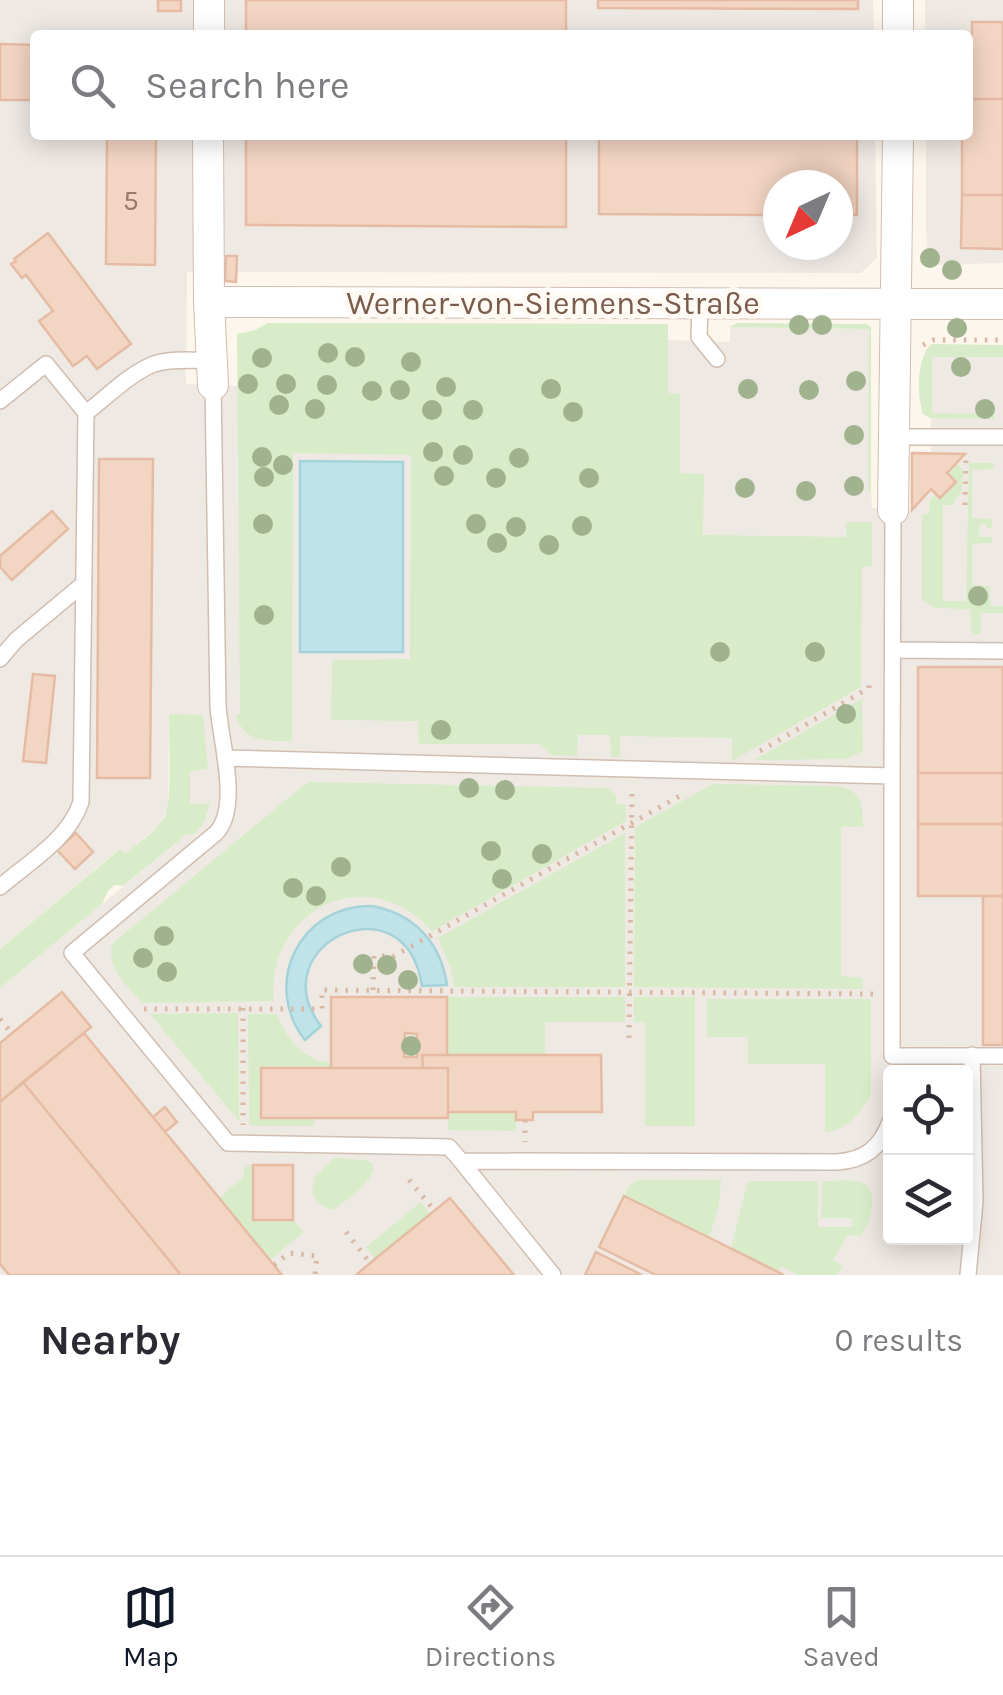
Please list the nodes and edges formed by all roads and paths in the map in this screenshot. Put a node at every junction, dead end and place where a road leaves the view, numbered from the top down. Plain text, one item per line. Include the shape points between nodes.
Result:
1 (209, 0) edge
2 (898, 0) edge
3 (209, 30) edge
4 (898, 30) edge
5 (208, 140) edge
6 (898, 140) edge
7 (209, 302) junction
8 (700, 302) junction
9 (1003, 304) edge
10 (897, 305) junction
11 (1003, 340) edge
12 (918, 352) dead end
13 (717, 359) dead end
14 (213, 373) junction
15 (0, 402) edge
16 (86, 413) junction
17 (893, 437) junction
18 (1003, 437) edge
19 (966, 459) dead end
20 (965, 505) dead end
21 (893, 510) joint
22 (82, 585) junction
23 (893, 650) junction
24 (1003, 650) edge
25 (0, 658) edge
26 (869, 670) dead end
27 (225, 758) junction
28 (632, 770) junction
29 (724, 772) junction
30 (892, 776) junction
31 (631, 824) junction
32 (0, 887) edge
33 (373, 990) junction
34 (629, 992) junction
35 (892, 994) junction
36 (243, 1008) junction
37 (0, 1019) edge
38 (127, 1020) junction
39 (12, 1034) dead end
40 (630, 1038) dead end
41 (972, 1055) junction
42 (1003, 1056) edge
43 (892, 1064) edge
44 (883, 1134) edge
45 (243, 1143) junction
46 (461, 1161) junction
47 (409, 1180) dead end
48 (434, 1210) dead end
49 (346, 1232) dead end
50 (370, 1263) dead end
51 (274, 1265) dead end
52 (315, 1275) edge
53 (553, 1275) edge
54 (968, 1275) edge

1 - 3 street
2 - 4 street
5 - 7 street
6 - 10 street
7 - 8 street, Werner-von-Siemens-Straße
7 - 14 street
8 - 10 street, Werner-von-Siemens-Straße
8 - 13 lane via 698,338
9 - 10 street, Werner-von-Siemens-Straße
10 - 17 street
11 - 12 path via 933,340
14 - 16 lane via 168,361 154,364
14 - 27 lane via 218,706
15 - 16 lane via 46,364
16 - 22 lane
17 - 18 lane
17 - 21 street
19 - 20 path
21 - 23 lane
22 - 25 lane
22 - 32 lane via 81,802 60,837
23 - 24 lane
23 - 30 lane
26 - 29 path via 869,688
27 - 28 lane
27 - 38 lane via 221,828 72,952
28 - 29 lane
28 - 31 path
29 - 30 lane
29 - 31 path
30 - 35 lane
31 - 33 path via 394,956 374,956
31 - 34 path
33 - 34 path
33 - 36 path via 322,990 322,1009
34 - 35 path
34 - 40 path
35 - 43 lane
36 - 38 path via 141,1009
36 - 45 path
37 - 39 path
38 - 45 lane via 228,1142
41 - 42 lane
41 - 43 lane
41 - 54 lane via 975,1202
44 - 46 lane via 875,1148 851,1161
45 - 46 lane via 450,1147
46 - 53 lane
47 - 48 path
49 - 50 path
51 - 52 path via 289,1253 317,1256

